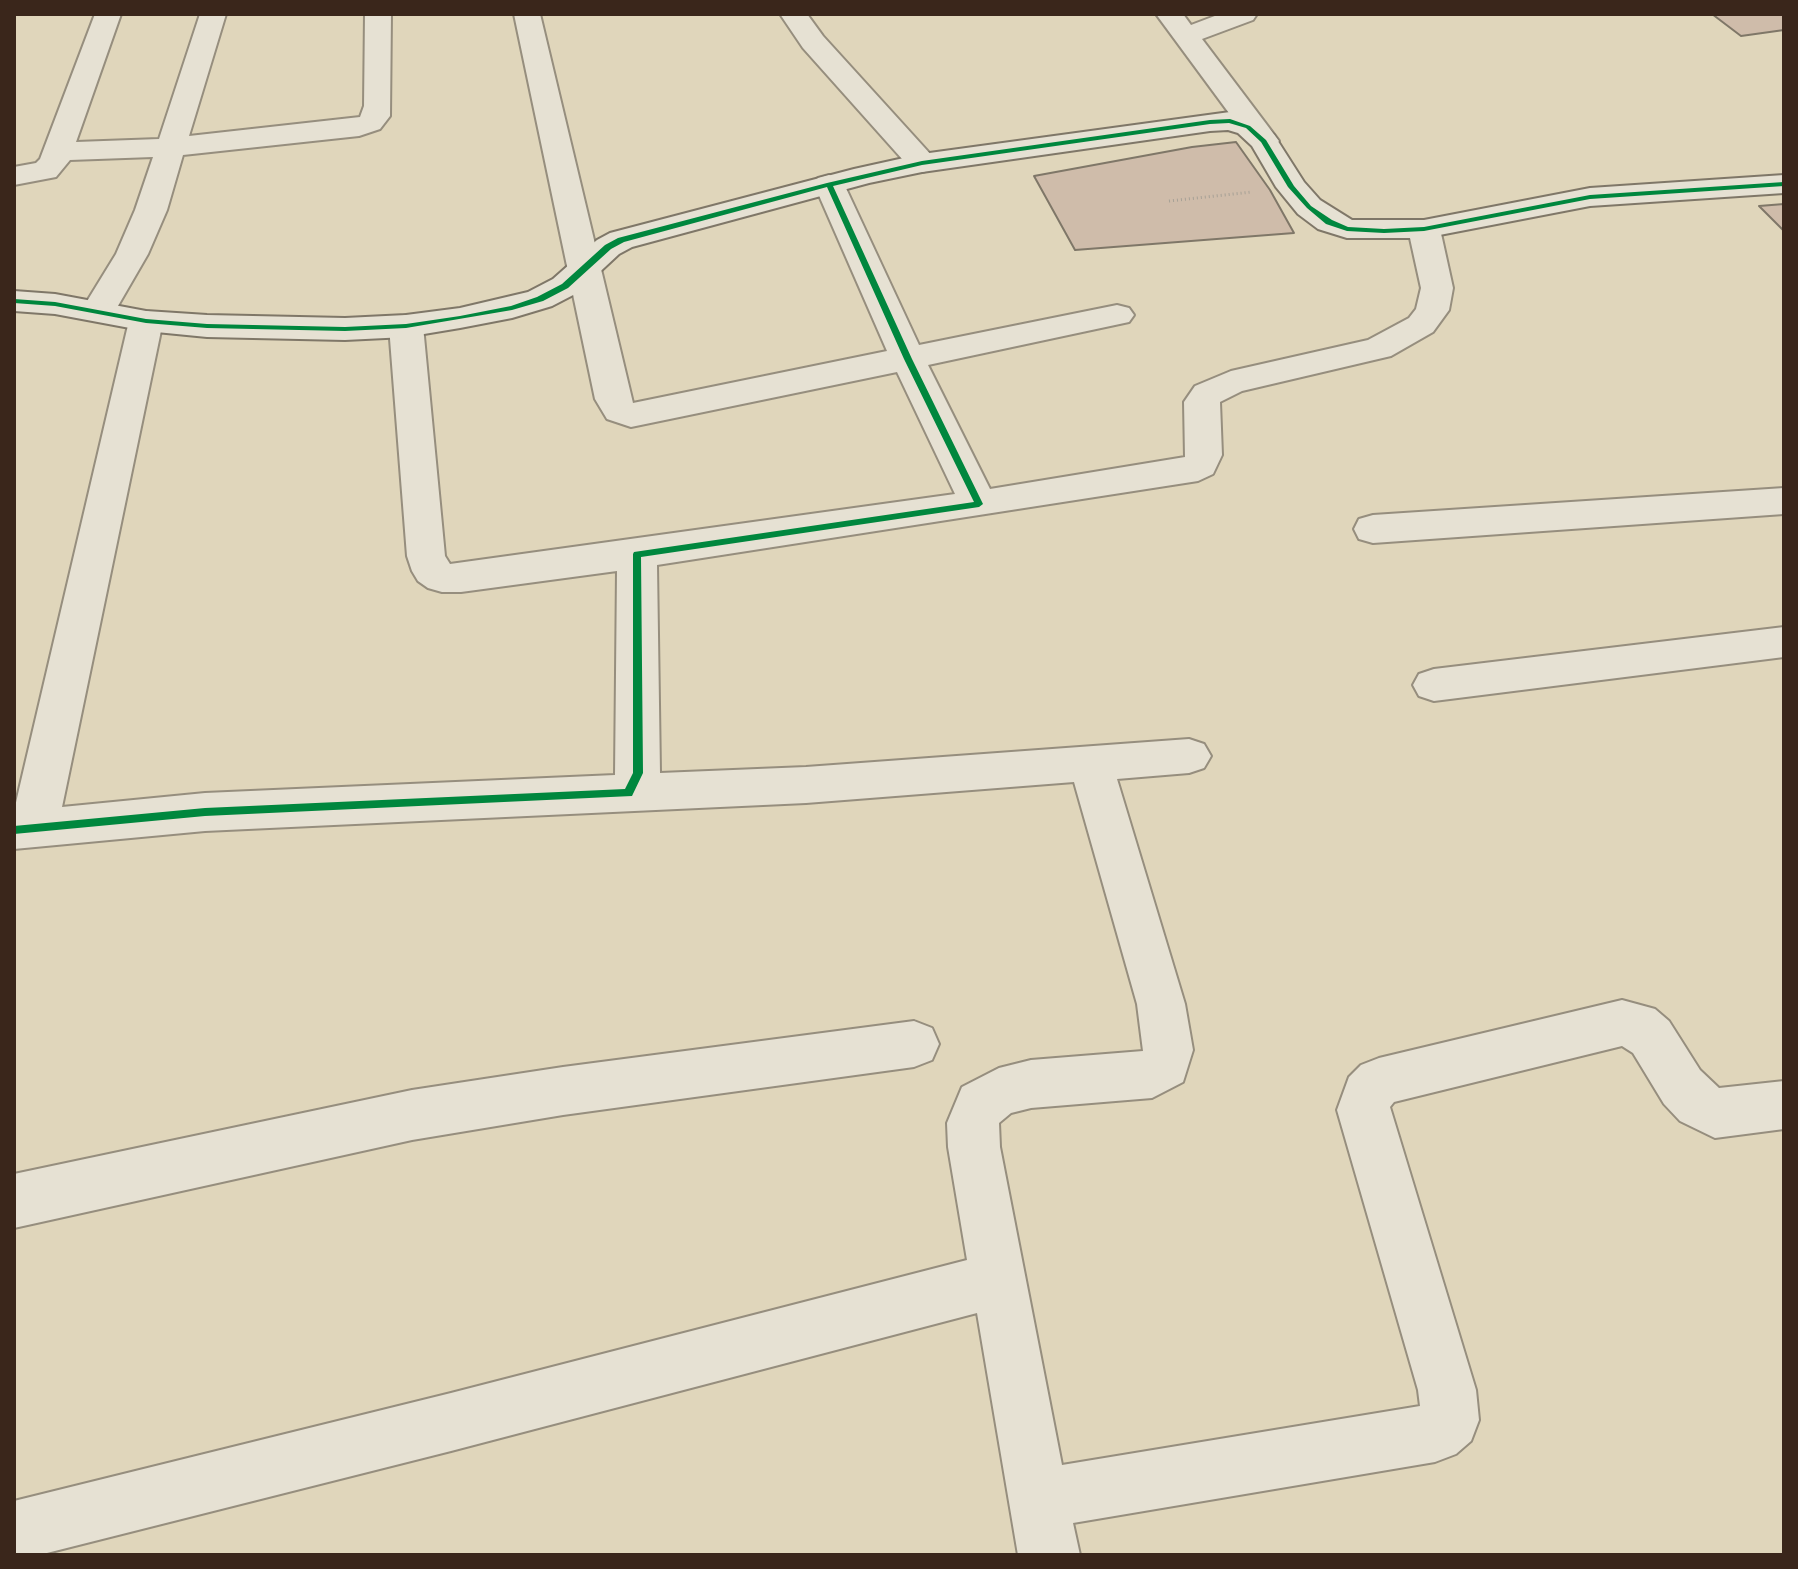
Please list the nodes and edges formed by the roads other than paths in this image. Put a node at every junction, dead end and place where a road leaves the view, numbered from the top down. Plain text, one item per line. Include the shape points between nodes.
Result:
1 (108, 14) edge
2 (213, 14) edge
3 (378, 14) edge
4 (527, 14) edge
5 (793, 14) edge
6 (1244, 14) edge
7 (1178, 25) edge
8 (1264, 141) junction
9 (172, 147) junction
10 (59, 152) junction
11 (922, 163) junction
12 (14, 176) edge
13 (829, 184) junction
14 (1784, 184) edge
15 (1424, 229) junction
16 (583, 271) junction
17 (14, 301) edge
18 (98, 311) junction
19 (1117, 315) dead end
20 (146, 321) junction
21 (406, 326) junction
22 (908, 359) junction
23 (1784, 501) edge
24 (979, 504) junction
25 (1373, 529) dead end
26 (637, 554) junction
27 (1784, 642) edge
28 (1434, 685) dead end
29 (1189, 756) dead end
30 (1090, 763) junction
31 (628, 793) junction
32 (24, 829) edge
33 (914, 1044) dead end
34 (1784, 1105) edge
35 (14, 1201) edge
36 (1000, 1279) junction
37 (1039, 1499) junction
38 (14, 1531) edge
39 (1049, 1555) edge

1 - 10 street
2 - 9 street
3 - 9 street via 378,106 370,123
4 - 16 street
5 - 11 street
6 - 7 street
7 - 8 street
8 - 11 street via 1248,127 1210,122
8 - 15 street via 1291,187 1329,222 1347,229
9 - 10 street
9 - 18 street via 132,254
10 - 12 street via 45,171
11 - 13 street
13 - 16 street via 621,240
13 - 22 street
14 - 15 street via 1590,197
15 - 24 street via 1437,288 1432,310 1421,325 1379,348 1231,382 1207,394 1202,402 1205,438 1200,465 1185,472
16 - 21 street via 553,292 512,308
16 - 22 street via 613,399 620,411 631,415
17 - 18 street
18 - 20 street
19 - 22 street
20 - 21 street via 281,329
20 - 32 street
21 - 26 street via 426,556 432,571 442,578 461,578
22 - 24 street
23 - 25 street
24 - 26 street
26 - 31 street via 638,773
27 - 28 street
29 - 30 street
30 - 31 street
30 - 36 street via 1161,1004 1168,1050 1165,1065 1152,1074 1031,1084 999,1092 980,1104 973,1123 974,1147
31 - 32 street via 205,812
33 - 35 street via 412,1115
34 - 37 street via 1715,1113 1682,1087 1651,1037 1638,1025 1622,1023 1379,1082 1367,1094 1363,1110 1447,1390 1450,1420 1435,1433
36 - 37 street
36 - 38 street
37 - 39 street

